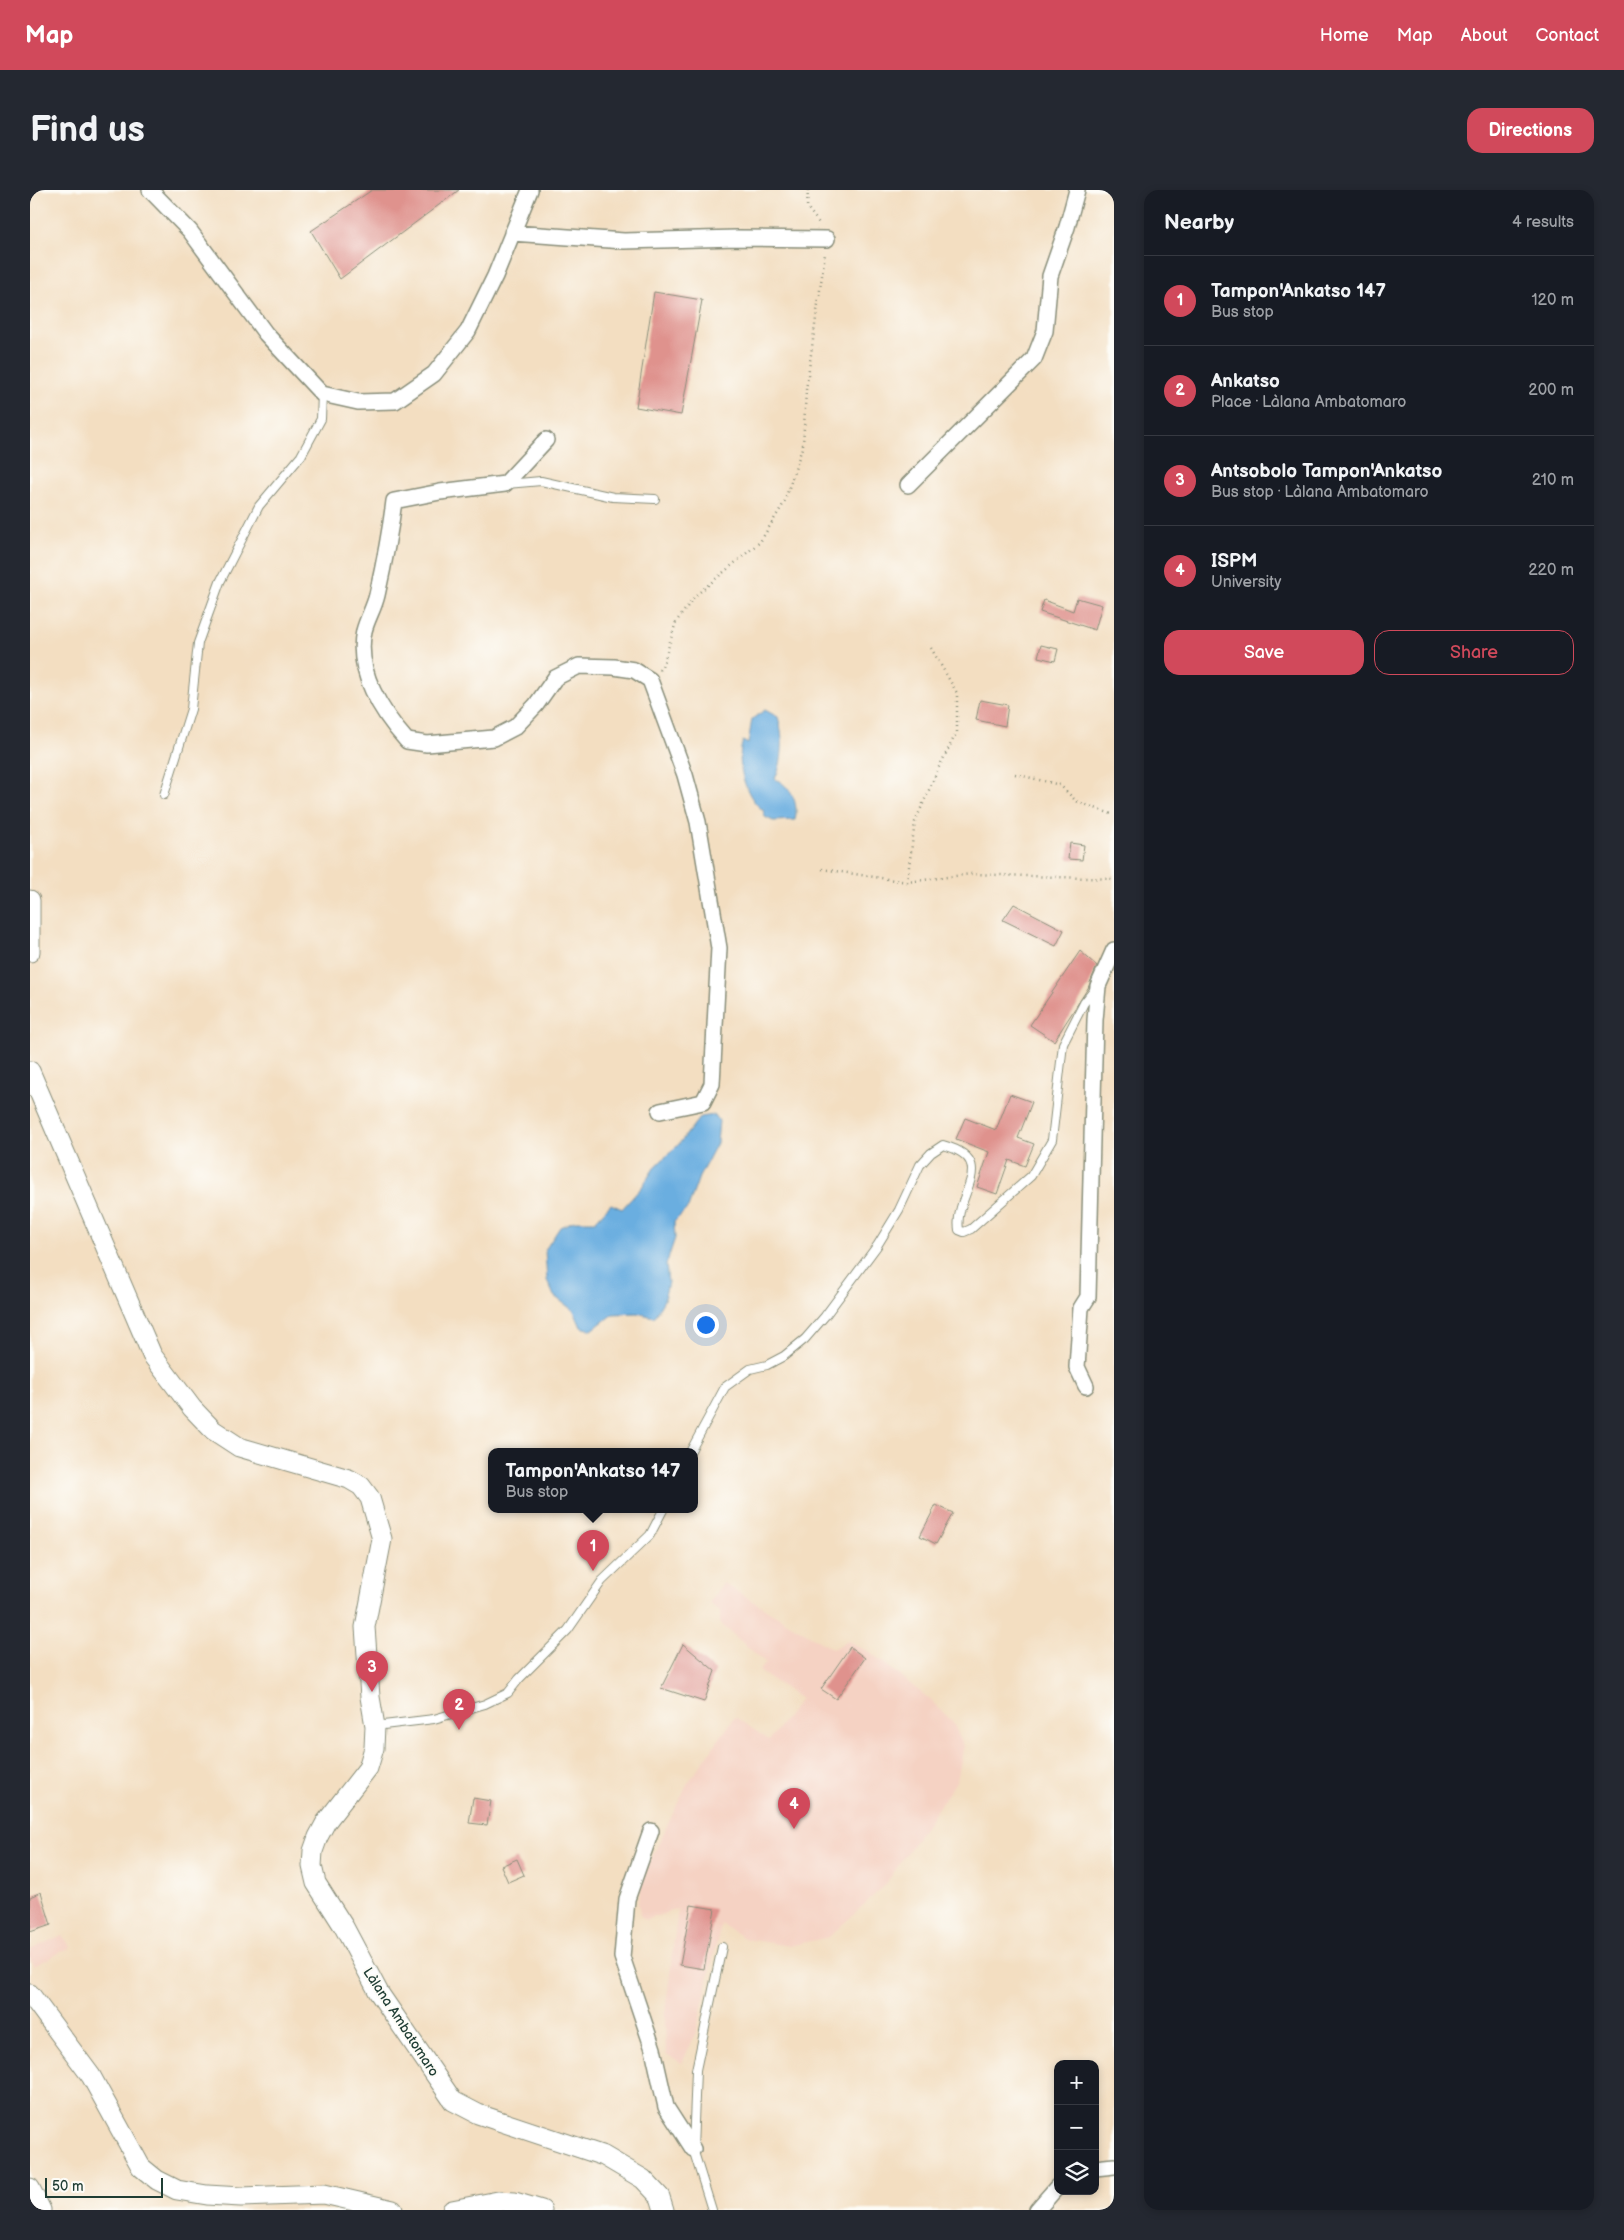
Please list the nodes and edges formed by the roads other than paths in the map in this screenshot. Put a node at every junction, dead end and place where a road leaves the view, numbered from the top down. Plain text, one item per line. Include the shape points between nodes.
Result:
1 (150, 190) edge
2 (530, 190) edge
3 (1077, 190) edge
4 (512, 233) junction
5 (827, 239) road end
6 (322, 394) junction
7 (546, 440) dead end
8 (504, 484) junction
9 (908, 485) dead end
10 (655, 499) dead end
11 (164, 795) dead end
12 (30, 900) edge
13 (1114, 950) edge
14 (30, 952) edge
15 (1098, 986) junction
16 (30, 1071) edge
17 (660, 1111) dead end
18 (1086, 1386) dead end
19 (692, 1448) edge
20 (661, 1513) edge
21 (375, 1726) junction
22 (651, 1831) dead end
23 (722, 1947) dead end
24 (30, 1994) edge
25 (693, 2149) junction
26 (1114, 2166) edge
27 (1099, 2168) edge
28 (30, 2188) edge
29 (1054, 2191) edge
30 (41, 2210) edge
31 (393, 2210) edge
32 (452, 2210) edge
33 (542, 2210) edge
34 (664, 2210) edge
35 (712, 2210) edge
36 (1037, 2210) edge

1 - 6 street via 190,231 266,334
2 - 4 street
3 - 9 street via 1050,276 1046,331 1034,359
4 - 5 street via 624,241
4 - 6 street via 468,331 434,374 395,401 358,402
6 - 11 lane via 321,419 302,456 259,506 220,582 198,643 191,709
7 - 8 street
8 - 10 lane via 541,481 614,497
8 - 17 street via 394,501 388,546 364,632 363,659 368,683 407,741 427,744 494,738 515,727 536,706 555,678 579,666 634,670 650,680 685,775 698,822 719,948 712,1084 703,1102
12 - 14 street
13 - 15 street
15 - 18 street via 1088,1297 1081,1308 1077,1367
15 - 19 lane via 1084,1003 1063,1044 1052,1140 1031,1176 964,1232 958,1223 972,1166 966,1154 956,1149 943,1145 931,1153 920,1165 899,1210 877,1246 825,1316 784,1356 750,1369 725,1387
16 - 21 street, Làlana Ambatomaro via 152,1355 192,1408 213,1430 239,1446 349,1480 361,1486 370,1498 382,1539 365,1627
20 - 21 lane via 650,1535 602,1581 568,1630 508,1693 485,1704 434,1719
21 - 34 street, Làlana Ambatomaro via 374,1748 368,1768 326,1822 313,1850 312,1866 316,1883 379,1993 453,2101 478,2114 604,2156 643,2179 660,2197
22 - 25 street via 627,1899 622,1957 648,2032 666,2107
23 - 25 lane via 696,2070
24 - 31 street via 91,2076 141,2168 157,2180 177,2190 207,2195 241,2198 324,2194
25 - 35 lane
26 - 27 street
28 - 30 street
29 - 36 street
32 - 33 street via 498,2201

